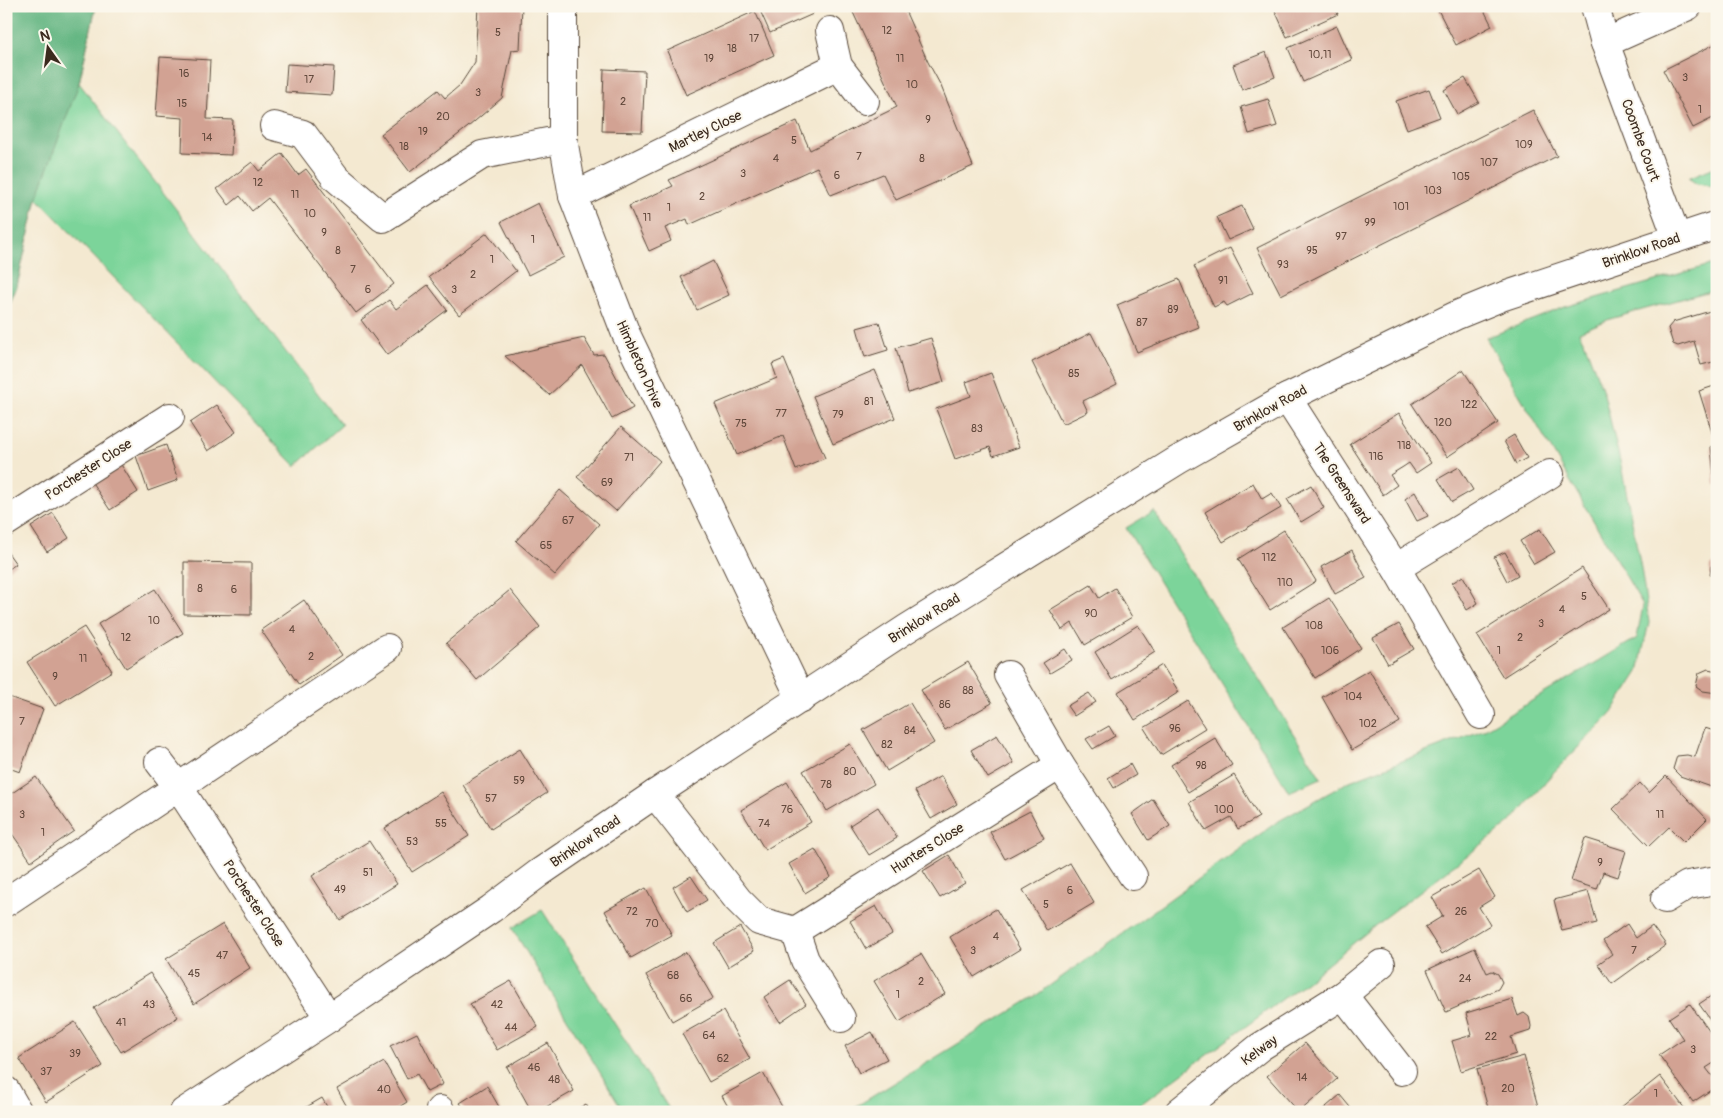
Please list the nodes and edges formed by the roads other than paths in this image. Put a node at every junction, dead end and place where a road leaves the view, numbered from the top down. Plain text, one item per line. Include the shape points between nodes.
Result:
1 (564, 6) edge
2 (1595, 6) edge
3 (1688, 6) edge
4 (830, 30) dead end
5 (1605, 43) junction
6 (838, 66) junction
7 (865, 101) dead end
8 (274, 126) dead end
9 (564, 139) junction
10 (573, 196) junction
11 (1717, 225) edge
12 (1677, 238) junction
13 (1287, 398) junction
14 (170, 417) dead end
15 (1550, 474) dead end
16 (6, 522) edge
17 (1396, 568) junction
18 (387, 648) dead end
19 (1008, 675) dead end
20 (801, 699) junction
21 (1481, 715) dead end
22 (159, 762) dead end
23 (1060, 765) junction
24 (179, 788) junction
25 (655, 794) junction
26 (1133, 876) dead end
27 (1715, 884) edge
28 (1665, 899) dead end
29 (6, 902) edge
30 (795, 931) junction
31 (1381, 964) dead end
32 (1344, 995) junction
33 (329, 1018) junction
34 (841, 1018) dead end
35 (1402, 1071) dead end
36 (6, 1091) edge
37 (18, 1112) edge
38 (184, 1112) edge
39 (1179, 1112) edge

1 - 9 street, Himbleton Drive
2 - 5 street, Coombe Court
3 - 5 street
4 - 6 street
5 - 12 street, Coombe Court
6 - 7 street
6 - 10 street, Martley Close
8 - 9 street via 303,134 336,178 383,218 482,155
9 - 10 street, Himbleton Drive
10 - 20 street, Himbleton Drive via 626,334
11 - 12 street, Brinklow Road
12 - 13 street, Brinklow Road via 1457,315
13 - 17 street, The Greensward
13 - 20 street, Brinklow Road via 1178,460 906,629
14 - 16 street, Porchester Close
15 - 17 street
17 - 21 street, The Greensward
18 - 24 street
19 - 23 street
20 - 25 street, Brinklow Road
22 - 24 street, Porchester Close
23 - 26 street
23 - 30 street, Hunters Close
24 - 29 street
24 - 33 street, Porchester Close
25 - 30 street via 738,900 760,921
25 - 33 street, Brinklow Road
27 - 28 street via 1688,885
30 - 34 street via 805,960
31 - 32 street, Kelway
32 - 35 street
32 - 39 street, Kelway via 1260,1047
33 - 38 street, Brinklow Road
36 - 37 street

